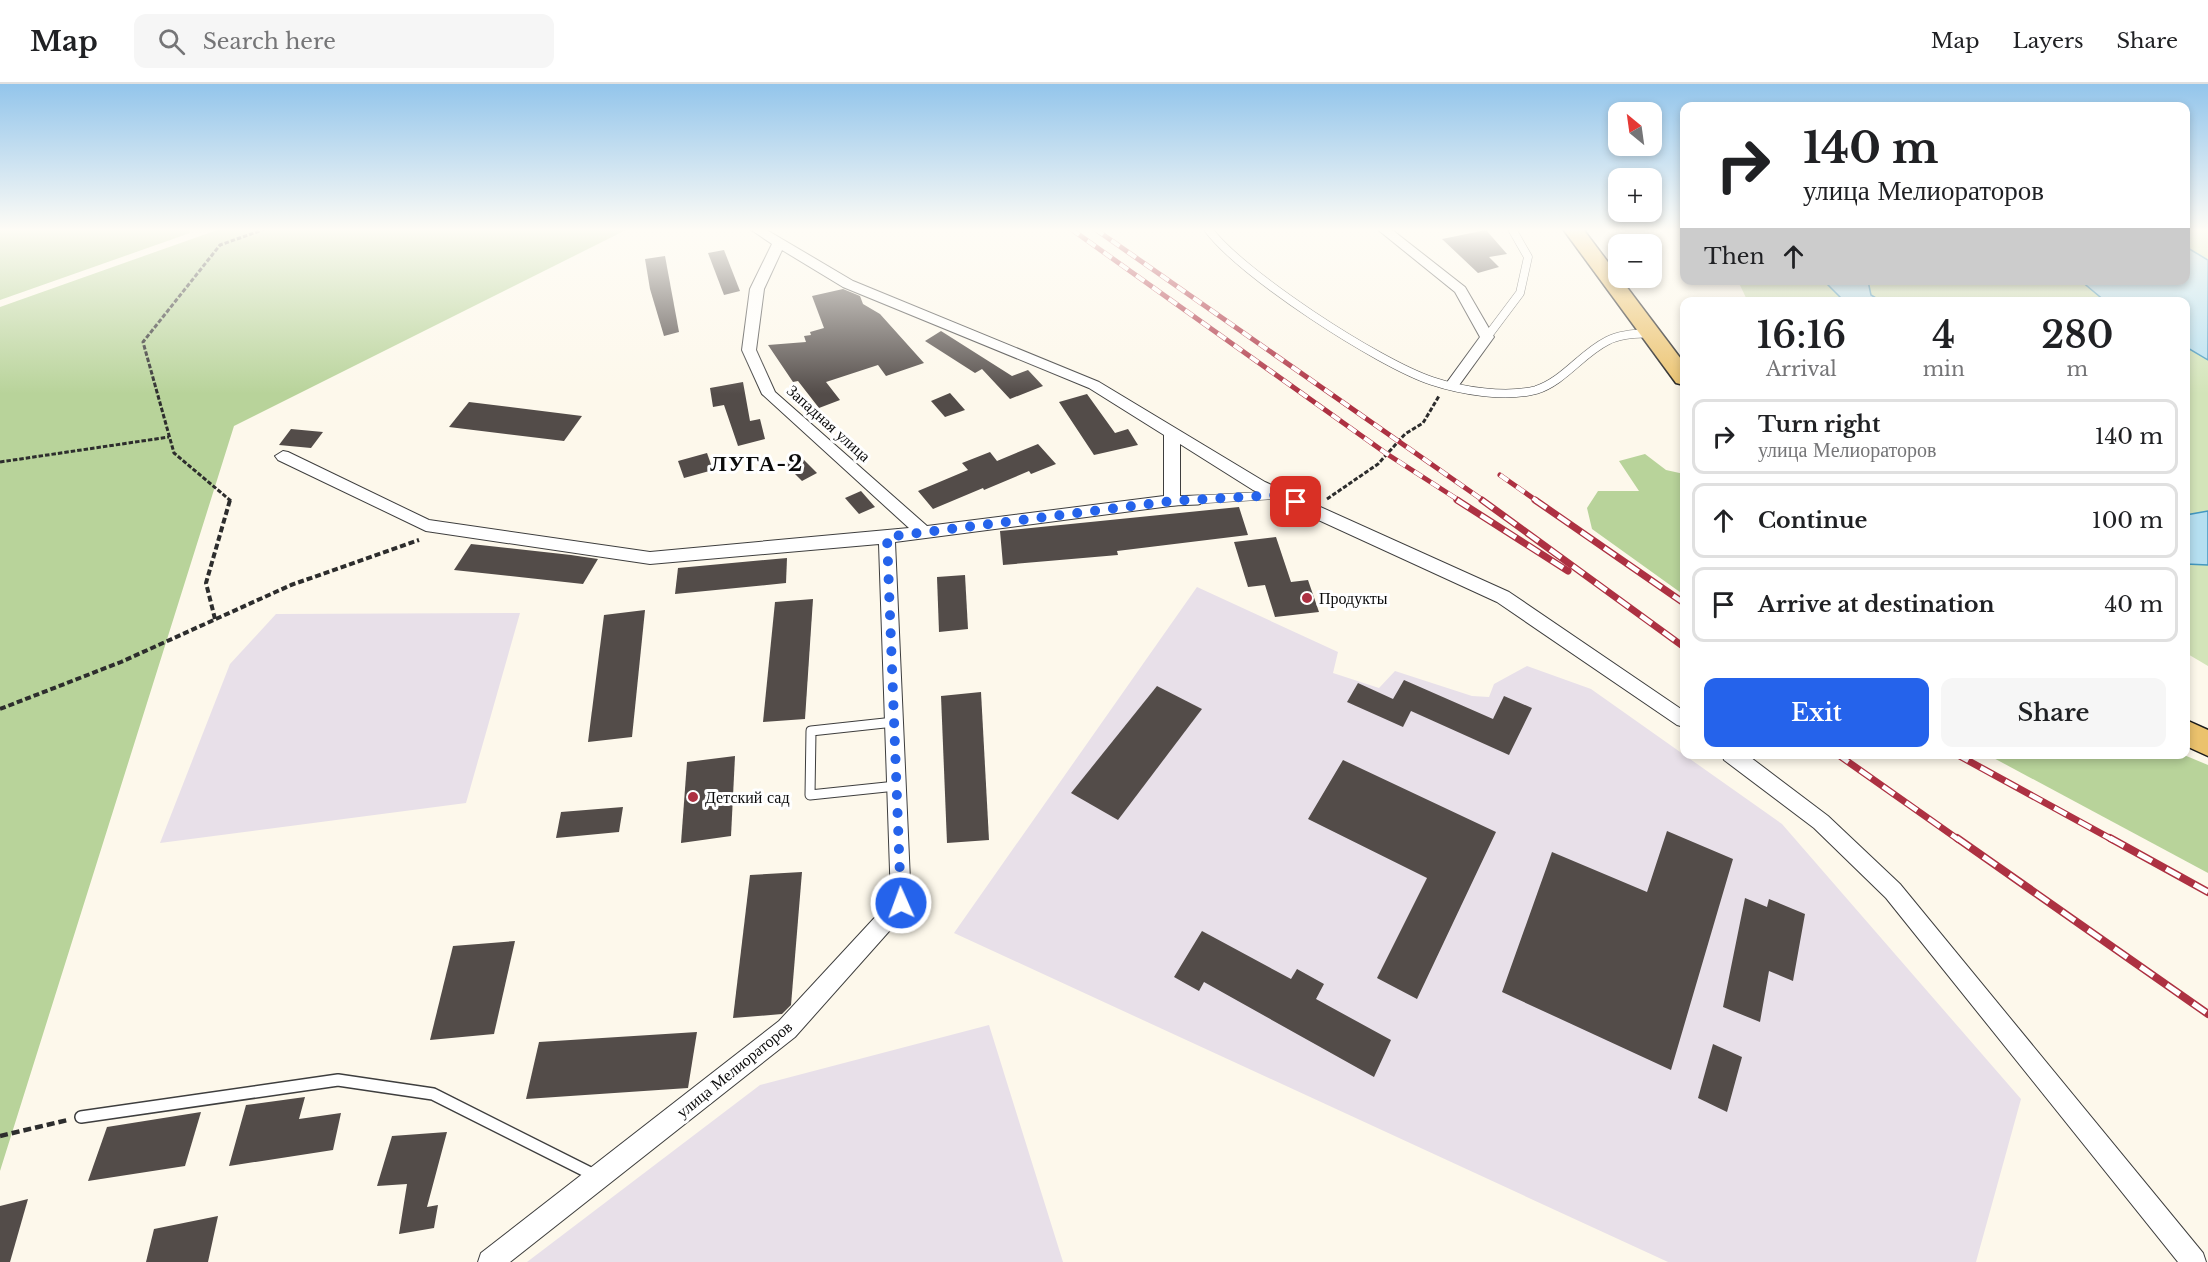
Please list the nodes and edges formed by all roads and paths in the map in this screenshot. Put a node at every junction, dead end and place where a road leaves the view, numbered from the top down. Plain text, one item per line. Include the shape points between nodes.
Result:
1 (189, 284) edge
2 (759, 284) edge
3 (848, 284) edge
4 (1271, 284) edge
5 (1452, 284) edge
6 (1522, 284) edge
7 (1614, 284) edge
8 (1651, 333) junction
9 (1487, 337) junction
10 (1680, 373) edge
11 (1452, 385) junction
12 (1173, 433) junction
13 (169, 437) junction
14 (283, 456) dead end
15 (0, 462) edge
16 (1280, 495) junction
17 (1172, 501) junction
18 (1311, 510) junction
19 (461, 530) junction
20 (922, 531) junction
21 (887, 537) junction
22 (215, 619) junction
23 (0, 709) edge
24 (1680, 717) edge
25 (894, 722) junction
26 (2190, 734) edge
27 (2208, 744) edge
28 (1738, 759) edge
29 (896, 786) junction
30 (81, 1117) joint
31 (0, 1136) edge
32 (598, 1177) junction
33 (490, 1262) edge
34 (2194, 1262) edge

1 - 13 path via 143,342
2 - 20 street, Западная улица via 749,350 769,394
3 - 12 street via 1094,385
4 - 11 lane via 1413,374
5 - 9 street via 1460,290
6 - 9 lane via 1520,293
7 - 8 main road
8 - 10 main road
8 - 11 lane via 1608,340 1539,390 1521,393
9 - 11 street
11 - 18 path via 1443,390 1423,423 1405,434 1378,464
12 - 16 street
12 - 17 street
13 - 15 path
13 - 22 path via 174,453 231,500 206,583
14 - 19 street via 426,525
16 - 17 lane
16 - 18 street
17 - 20 street
18 - 24 street via 1503,597
19 - 21 street via 650,558
19 - 22 path via 363,558
20 - 21 street
21 - 25 street, улица Мелиораторов
22 - 23 path via 121,662
25 - 29 street, улица Мелиораторов
25 - 29 lane via 812,731 810,795
26 - 27 main road
28 - 34 street via 1821,822 1893,891
29 - 32 street, улица Мелиораторов via 901,903 787,1029
30 - 31 path
30 - 32 lane via 338,1080 433,1094
32 - 33 street, улица Мелиораторов

